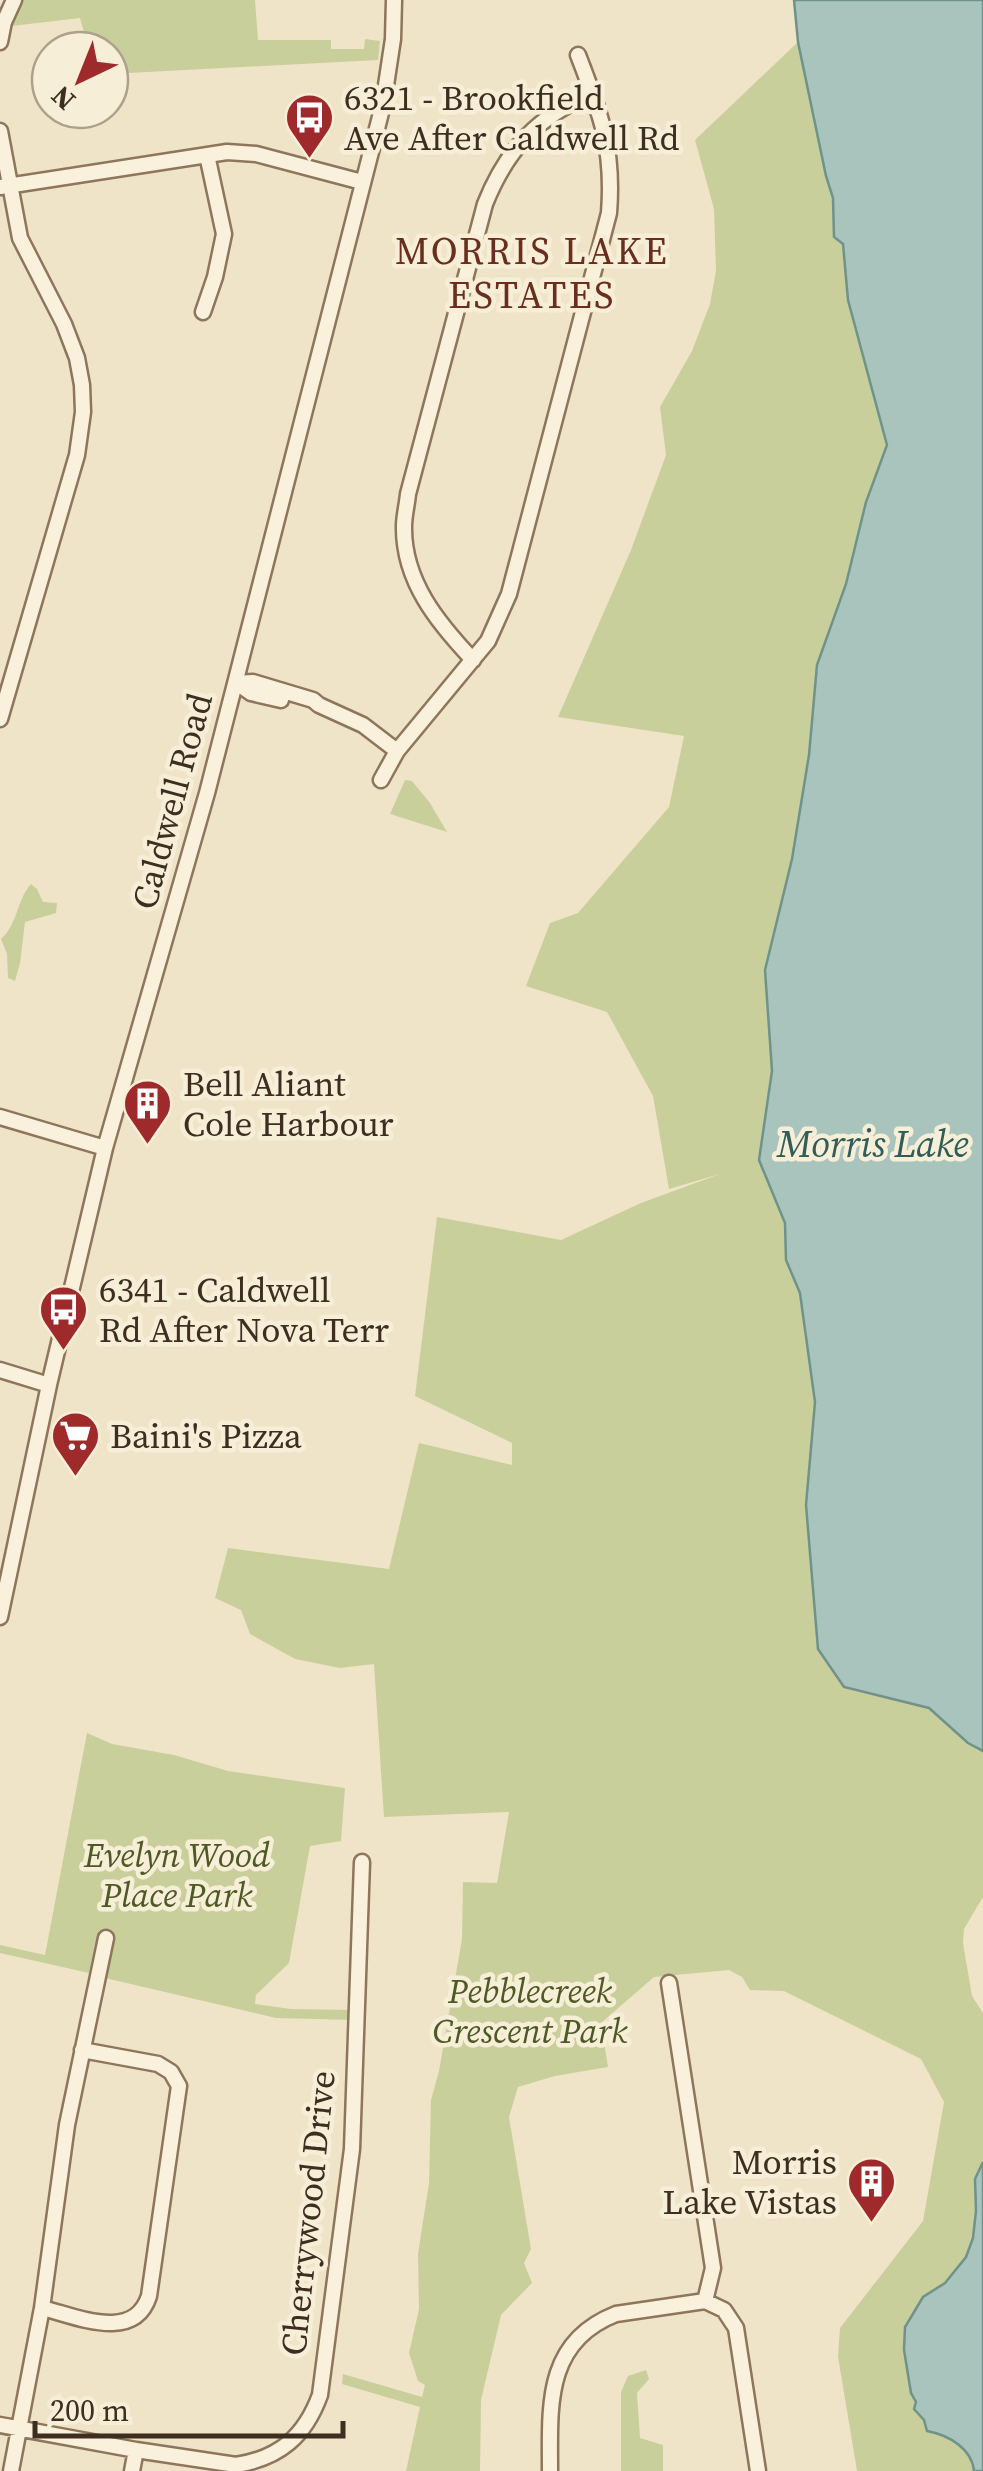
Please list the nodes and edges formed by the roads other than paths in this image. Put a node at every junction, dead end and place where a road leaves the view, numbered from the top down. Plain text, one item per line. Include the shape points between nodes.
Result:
1 (14, 0) edge
2 (394, 0) edge
3 (0, 42) edge
4 (578, 55) dead end
5 (593, 93) junction
6 (0, 132) edge
7 (207, 155) junction
8 (362, 182) junction
9 (6, 186) edge
10 (202, 312) dead end
11 (473, 660) junction
12 (236, 683) junction
13 (0, 719) edge
14 (397, 751) junction
15 (380, 780) dead end
16 (0, 1117) edge
17 (105, 1148) junction
18 (0, 1370) edge
19 (50, 1385) junction
20 (0, 1617) edge
21 (362, 1862) dead end
22 (106, 1938) dead end
23 (669, 1984) dead end
24 (82, 2050) junction
25 (704, 2301) junction
26 (42, 2308) junction
27 (0, 2425) edge
28 (18, 2428) junction
29 (136, 2450) junction
30 (11, 2471) edge
31 (132, 2471) edge
32 (550, 2471) edge
33 (758, 2471) edge

1 - 3 street
2 - 8 street, Caldwell Road via 386,94
4 - 5 street
5 - 11 street via 610,168 605,235 510,594
5 - 11 street via 533,129 494,183 408,494 405,541 418,590
6 - 9 street
7 - 8 street via 256,154
7 - 9 street
7 - 10 street via 224,234
8 - 12 street, Caldwell Road
9 - 13 street via 20,238 77,358 83,412 72,474
11 - 14 street
12 - 14 street via 251,693 319,706 363,725
12 - 17 street, Caldwell Road
14 - 15 street
16 - 17 street
17 - 19 street, Caldwell Road
18 - 19 street
19 - 20 street, Caldwell Road
21 - 29 street, Cherrywood Drive via 352,2148 314,2411 282,2449 252,2462
22 - 24 street
23 - 25 street via 713,2268
24 - 26 street
24 - 26 street via 158,2064 177,2080 150,2296 136,2318 116,2324
25 - 32 street via 616,2314 581,2336 554,2379
25 - 33 street via 724,2310 736,2328
26 - 28 street
27 - 28 street, Cherrywood Drive
28 - 29 street, Cherrywood Drive
28 - 30 street
29 - 31 street

